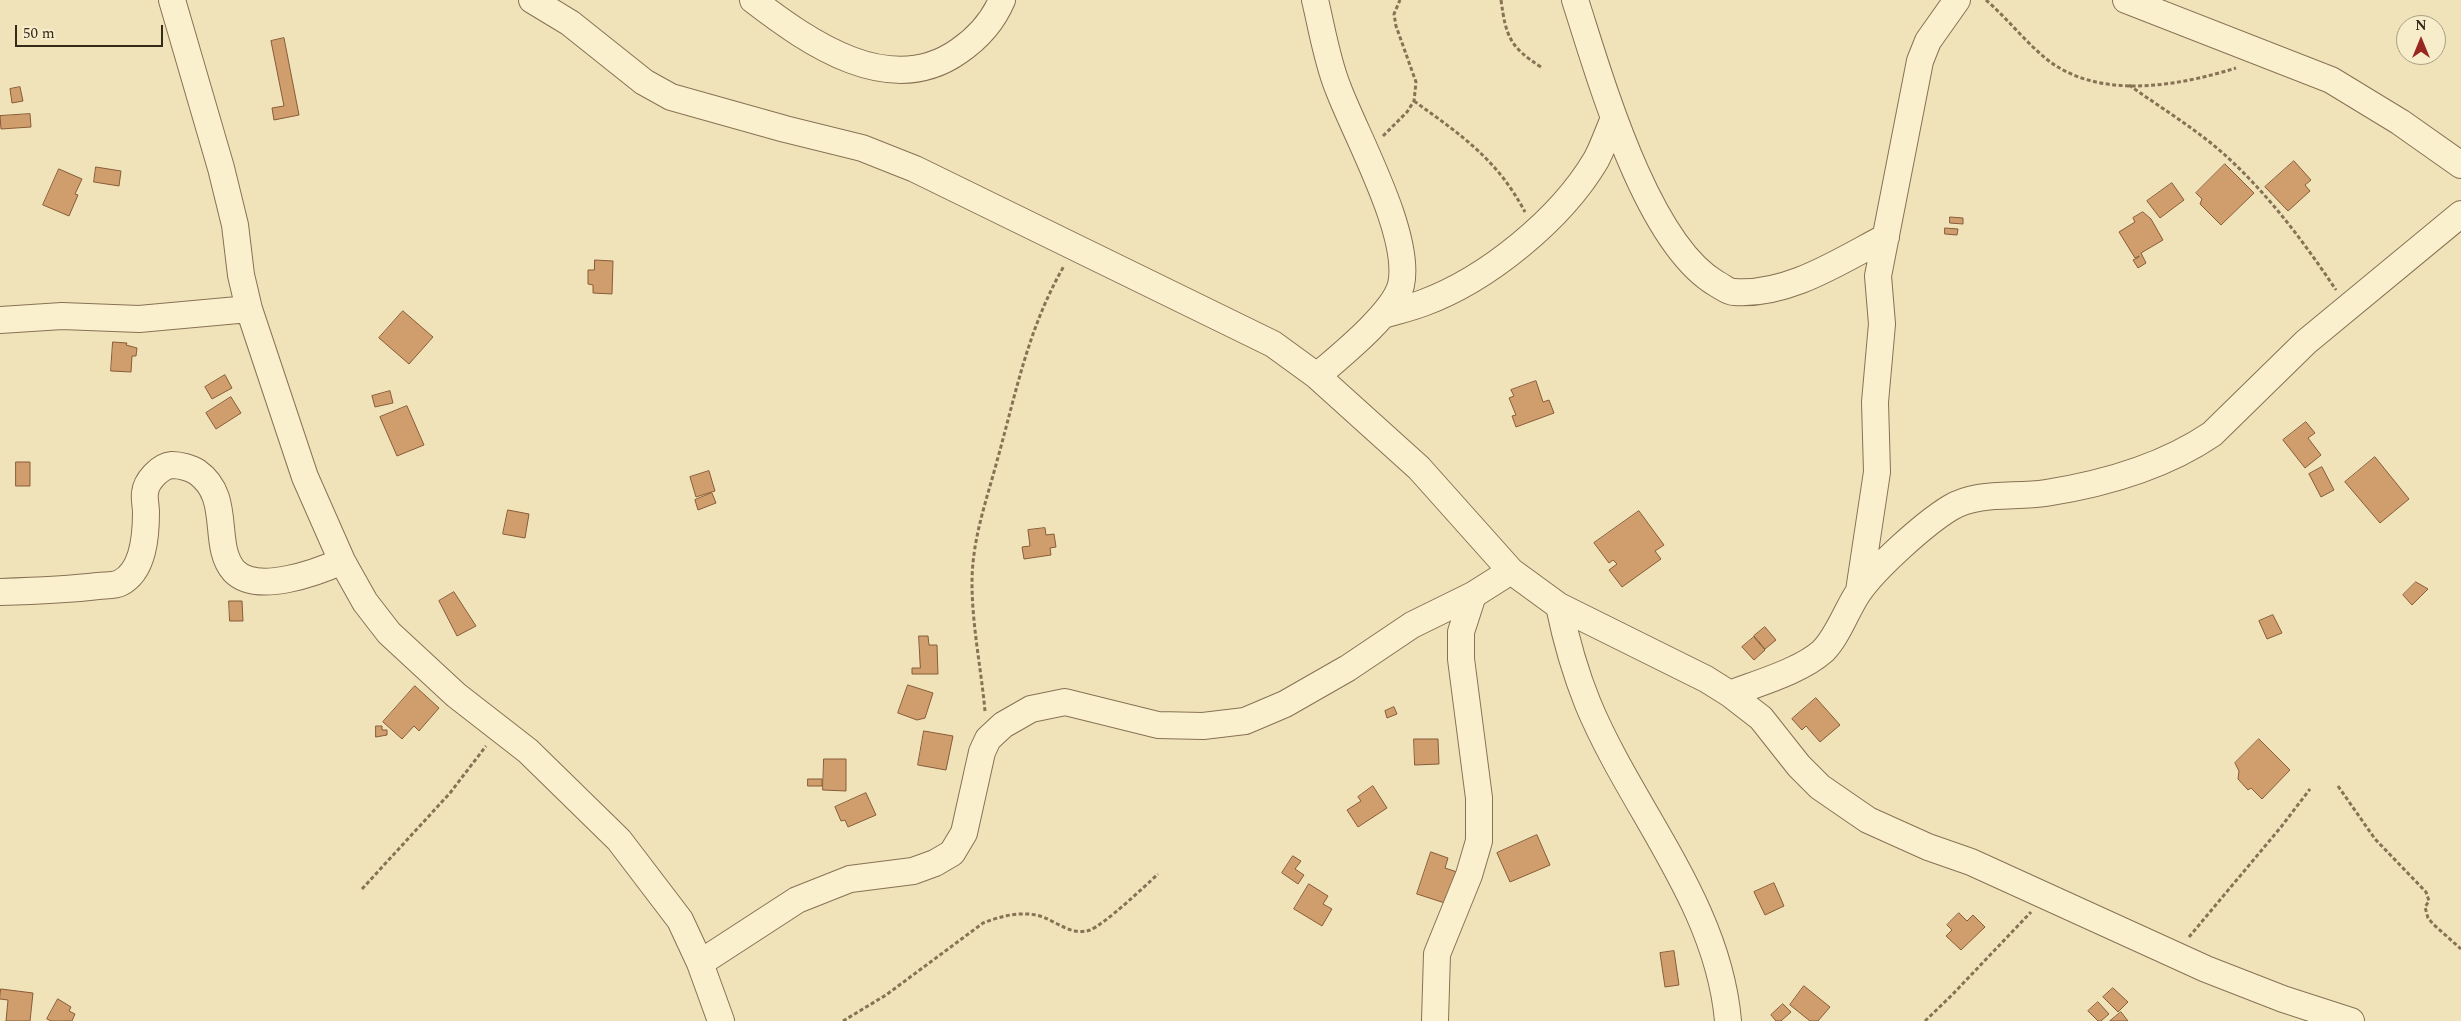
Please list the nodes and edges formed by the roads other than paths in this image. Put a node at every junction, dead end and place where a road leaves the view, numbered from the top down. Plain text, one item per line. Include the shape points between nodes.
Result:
1 (172, 0) edge
2 (753, 0) edge
3 (1002, 0) edge
4 (1315, 0) edge
5 (1575, 0) edge
6 (1957, 0) edge
7 (2126, 0) edge
8 (538, 2) edge
9 (1614, 118) junction
10 (2461, 165) edge
11 (2461, 214) edge
12 (1886, 237) junction
13 (249, 310) junction
14 (1383, 315) junction
15 (0, 320) edge
16 (1317, 376) junction
17 (342, 561) junction
18 (1511, 572) junction
19 (1859, 591) junction
20 (0, 592) edge
21 (1473, 595) junction
22 (1559, 606) junction
23 (1730, 694) junction
24 (700, 963) junction
25 (721, 1021) edge
26 (1434, 1021) edge
27 (1728, 1021) edge
28 (2351, 1021) edge

1 - 13 street via 221,168 235,225
2 - 3 street via 814,42 852,61 882,70 915,69 943,62 972,42 995,15
4 - 14 street via 1337,86 1394,223 1401,261 1401,286
5 - 9 street
6 - 12 street via 1928,41 1920,61
7 - 10 street via 2331,80
8 - 16 street via 644,82 672,97 862,148 915,169 1273,344
9 - 12 street via 1650,202 1677,246 1706,278 1732,292 1763,292 1802,279
9 - 14 street via 1596,160 1564,203 1520,246 1483,272 1424,303
11 - 19 street via 2306,342 2212,434 2196,445 2119,477 2046,493 1965,501 1931,521
12 - 19 street via 1878,276 1882,324 1875,402 1877,472
13 - 15 street via 139,319 62,316
13 - 17 street via 305,477
14 - 16 street
16 - 18 street via 1419,468
17 - 20 street via 313,574 288,579 249,579 235,572 226,559 218,501 207,479 192,468 171,465 156,472 144,493 145,539 129,578 118,584 73,589
17 - 24 street via 365,602 390,633 456,695 528,751 619,840 680,920
18 - 21 street
18 - 22 street
19 - 23 street via 1824,650 1792,668
21 - 24 street via 1412,625 1348,668 1285,704 1245,721 1203,726 1158,725 1065,702 1031,709 1003,725 988,739 982,752 964,834 952,853 914,871 850,879 797,900
21 - 26 street via 1462,632 1462,659 1479,798 1479,841 1437,954
22 - 23 street
22 - 27 street via 1568,650 1588,705 1699,913 1716,957 1726,995
23 - 28 street via 1761,718 1820,787 1868,820 1971,862 2206,969
24 - 25 street

